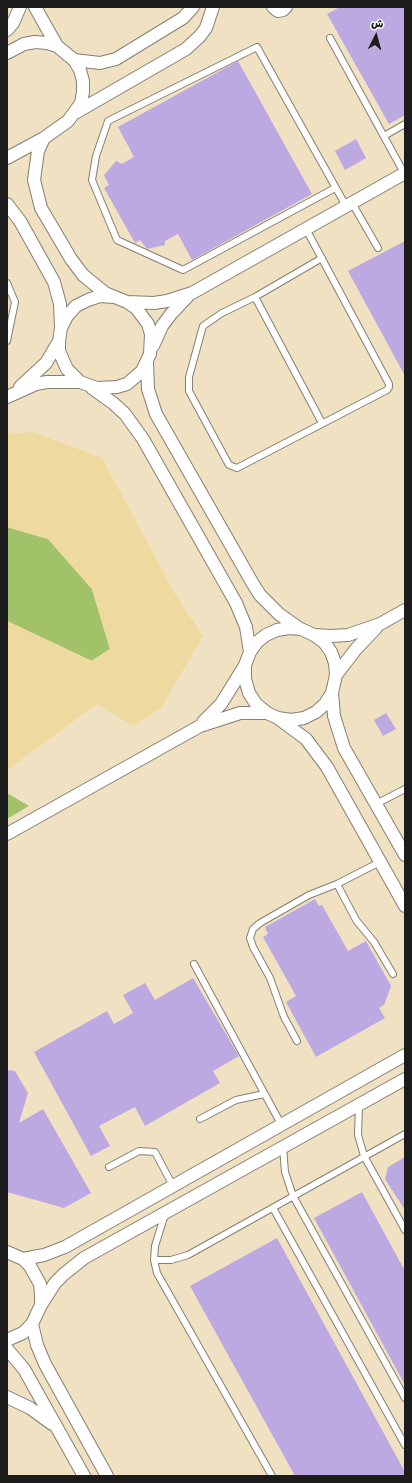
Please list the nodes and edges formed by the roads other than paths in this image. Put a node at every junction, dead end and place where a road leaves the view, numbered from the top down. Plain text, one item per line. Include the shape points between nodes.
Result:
1 (20, 7) edge
2 (35, 7) edge
3 (193, 7) edge
4 (213, 7) edge
5 (273, 7) edge
6 (286, 7) edge
7 (7, 30) edge
8 (330, 38) dead end
9 (57, 46) junction
10 (7, 53) edge
11 (74, 60) junction
12 (75, 113) junction
13 (405, 124) edge
14 (384, 136) junction
15 (44, 138) junction
16 (7, 158) edge
17 (405, 173) edge
18 (335, 188) junction
19 (7, 204) edge
20 (349, 204) junction
21 (306, 229) junction
22 (378, 248) dead end
23 (322, 258) junction
24 (7, 283) edge
25 (192, 293) junction
26 (255, 296) junction
27 (114, 297) junction
28 (128, 302) junction
29 (61, 328) junction
30 (7, 341) edge
31 (59, 341) junction
32 (149, 358) junction
33 (84, 384) junction
34 (9, 397) edge
35 (322, 423) junction
36 (405, 610) edge
37 (380, 624) junction
38 (301, 629) junction
39 (314, 635) junction
40 (250, 652) junction
41 (245, 665) junction
42 (336, 675) junction
43 (332, 693) junction
44 (273, 716) junction
45 (200, 726) junction
46 (405, 789) edge
47 (376, 804) junction
48 (7, 834) edge
49 (402, 841) edge
50 (405, 855) edge
51 (380, 862) junction
52 (337, 884) junction
53 (405, 906) edge
54 (194, 964) dead end
55 (393, 974) dead end
56 (297, 1041) dead end
57 (405, 1055) edge
58 (405, 1079) edge
59 (264, 1094) junction
60 (359, 1105) junction
61 (200, 1119) dead end
62 (281, 1124) junction
63 (405, 1134) edge
64 (283, 1147) junction
65 (364, 1156) junction
66 (109, 1167) dead end
67 (173, 1186) junction
68 (293, 1196) junction
69 (273, 1208) junction
70 (165, 1213) junction
71 (405, 1230) edge
72 (7, 1252) edge
73 (23, 1259) junction
74 (154, 1260) junction
75 (41, 1305) junction
76 (32, 1324) junction
77 (7, 1340) edge
78 (7, 1349) edge
79 (7, 1397) edge
80 (405, 1398) edge
81 (56, 1427) junction
82 (405, 1445) edge
83 (84, 1476) edge
84 (107, 1476) edge
85 (272, 1476) edge

1 - 7 street
2 - 9 street
3 - 11 street via 183,18 116,59 100,63
4 - 12 street via 206,28 186,49
5 - 6 street via 278,11
8 - 14 lane
9 - 10 street via 35,42 24,44
9 - 11 street
11 - 12 street via 81,75 83,92 81,103
12 - 15 street
13 - 14 lane
14 - 17 lane
15 - 16 street
15 - 27 street via 38,151 34,180 41,208 83,275 97,288
17 - 20 street
18 - 18 lane via 257,47 108,121 96,156 92,180 117,240 183,270
18 - 20 lane
19 - 29 street via 20,221 54,282 60,304
20 - 21 street
20 - 22 lane
21 - 23 lane
21 - 25 street
23 - 26 lane
23 - 35 lane via 389,384 387,390
24 - 30 lane via 15,302
25 - 28 street via 167,301
25 - 32 street via 180,303 162,326
26 - 35 lane
26 - 35 lane via 202,326 189,376 189,391 232,467 237,468
27 - 28 street
27 - 29 street via 100,296 76,306
28 - 32 street via 148,324 151,339
29 - 31 street
31 - 33 street via 59,351 67,369
31 - 34 street via 46,363
32 - 33 street via 135,378 122,385 107,389
32 - 38 street via 148,389 156,414 260,595 278,614
33 - 34 street via 47,382 36,384
33 - 40 street via 125,414 143,439 236,603 246,627
36 - 37 street
37 - 39 street via 348,635
37 - 42 street
38 - 39 street
38 - 40 street via 277,630 262,638
39 - 42 street via 324,642 331,652
40 - 41 street
41 - 44 street via 248,693 256,704
41 - 45 street via 221,704
42 - 43 street
43 - 44 street via 326,704 304,718 291,720
43 - 47 street via 334,716 340,738
44 - 45 street via 240,713
44 - 51 street via 306,740 317,752
45 - 48 street
46 - 47 lane
47 - 49 street
49 - 50 street
51 - 52 lane
51 - 53 street
52 - 55 lane via 356,920 374,942
52 - 56 lane via 316,891 260,923 251,934 253,947 270,978 284,1017
54 - 59 lane
57 - 62 street
58 - 60 street
59 - 61 lane via 236,1100
59 - 62 lane
60 - 64 street
60 - 65 lane via 358,1135
62 - 67 street
63 - 65 lane
64 - 68 lane via 285,1172
64 - 70 street
65 - 68 lane
65 - 71 lane
66 - 67 lane via 139,1151 154,1152
67 - 73 street via 65,1247
68 - 69 lane
68 - 80 lane
69 - 74 lane via 188,1255 171,1260
69 - 82 lane
70 - 74 lane via 155,1246
70 - 75 street via 74,1266 55,1283
72 - 73 street
73 - 75 street via 33,1270 40,1284
74 - 85 lane via 160,1279
75 - 76 street
76 - 77 street via 23,1333
76 - 84 street via 45,1364
78 - 81 street via 24,1369
79 - 81 street via 30,1408
81 - 83 street

